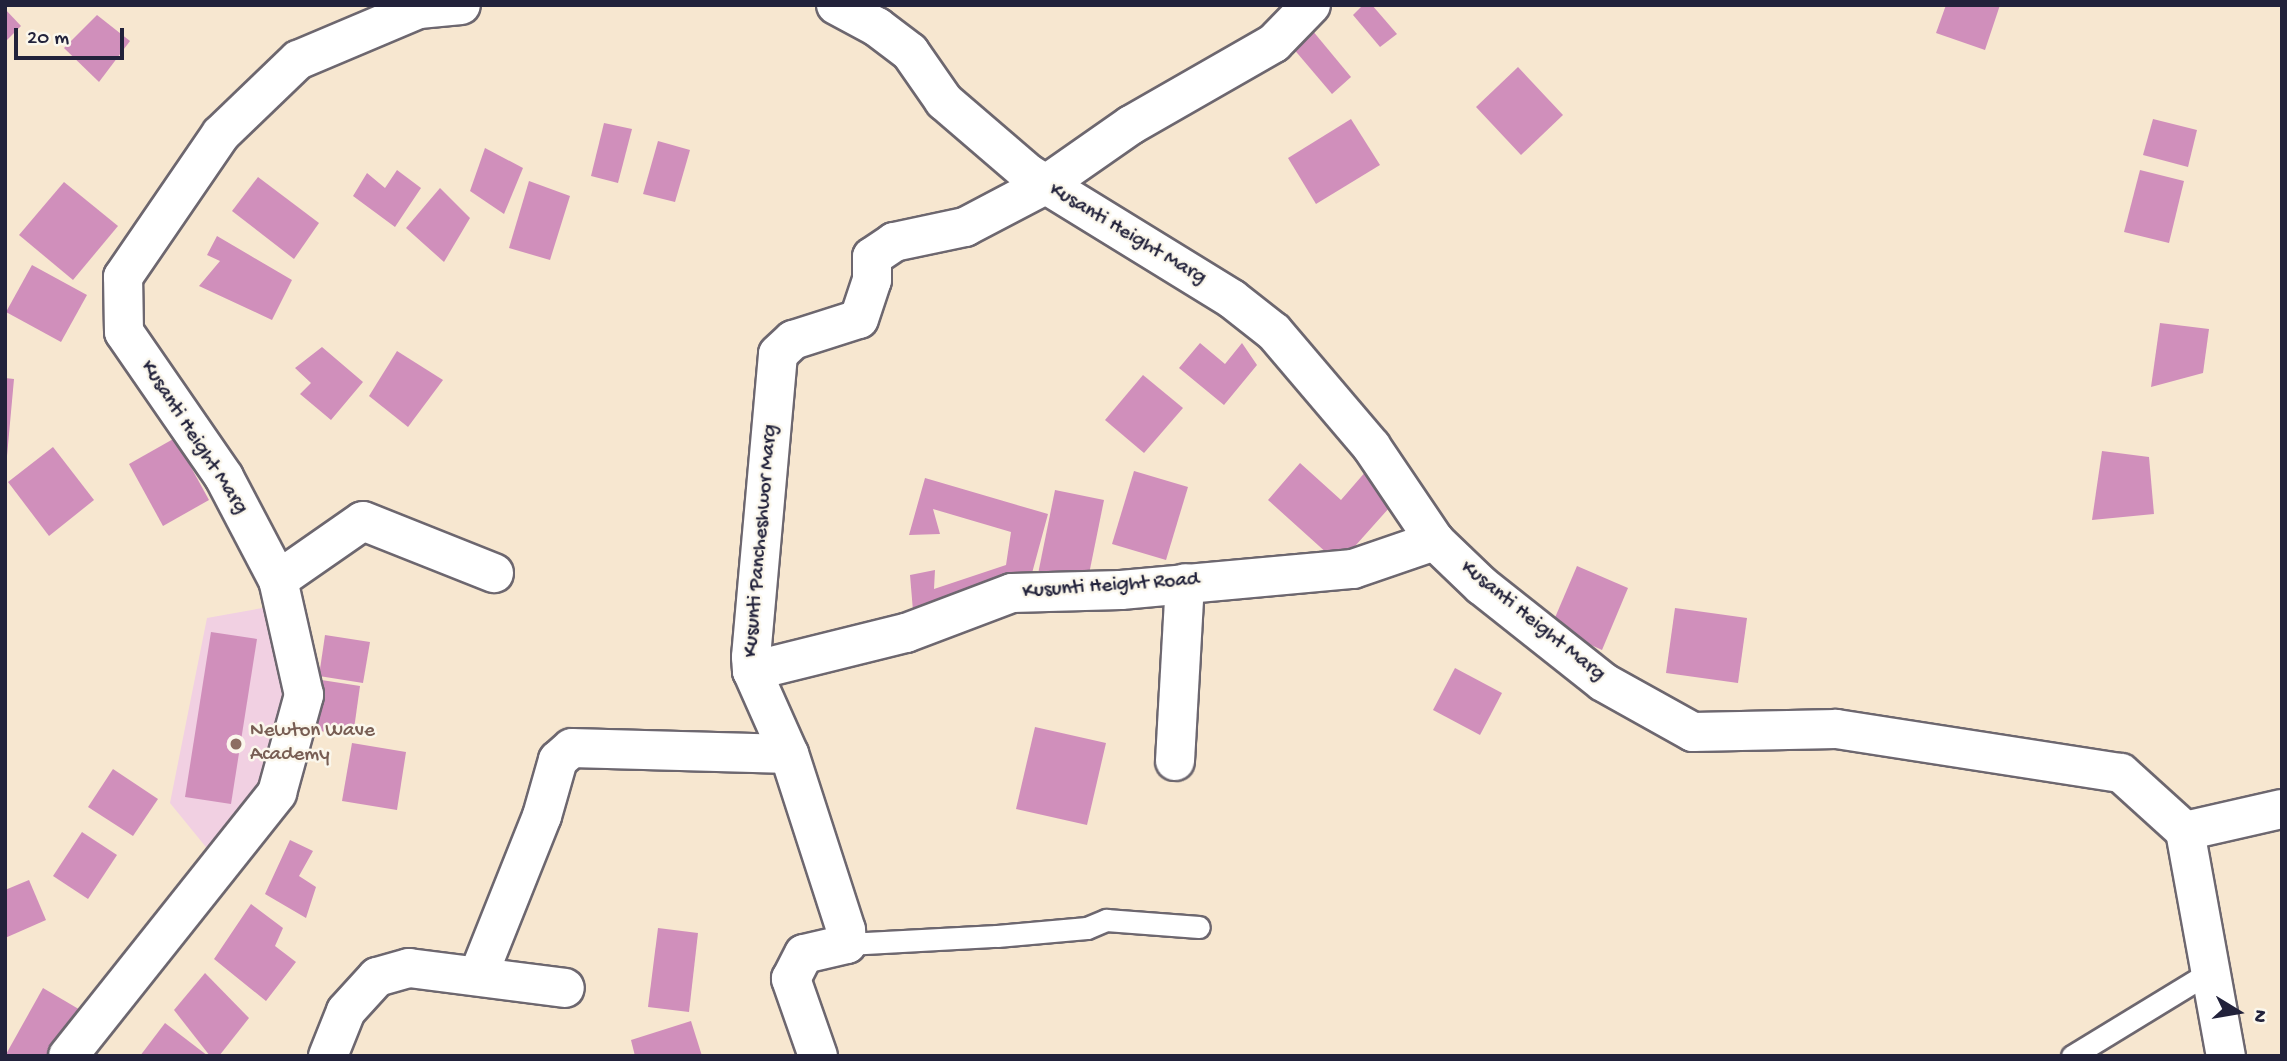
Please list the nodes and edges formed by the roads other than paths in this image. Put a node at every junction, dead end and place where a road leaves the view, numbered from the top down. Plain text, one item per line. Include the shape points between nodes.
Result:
1 (461, 5) edge
2 (836, 5) edge
3 (1311, 5) edge
4 (1045, 185) junction
5 (1435, 541) junction
6 (494, 573) dead end
7 (278, 580) junction
8 (1185, 583) junction
9 (752, 671) junction
10 (789, 754) junction
11 (1175, 761) dead end
12 (2282, 809) edge
13 (2185, 831) junction
14 (1199, 927) dead end
15 (847, 944) junction
16 (2211, 971) junction
17 (478, 976) junction
18 (565, 989) dead end
19 (68, 1056) edge
20 (328, 1056) edge
21 (818, 1056) edge
22 (2072, 1056) edge
23 (2226, 1056) edge

1 - 7 street, Kusanti Height Marg via 419,9 298,60 221,134 122,277 124,332 223,477
2 - 4 street, Kusanti Height Marg via 911,52 944,101
3 - 4 street via 1273,43 1131,125
4 - 5 street, Kusanti Height Marg via 1233,299 1274,332 1371,446
4 - 9 street, Kusunti Pancheshwor Marg via 965,228 894,242 872,257 872,280 859,319 793,340 778,354 752,614
5 - 8 street, Kusunti Height Road via 1353,569
5 - 13 street, Kusanti Height Marg via 1482,586 1603,682 1693,732 1836,729 2121,773
6 - 7 street via 363,521
7 - 19 street, Kusanti Height Marg via 304,695 277,793
8 - 9 street, Kusunti Height Road via 1012,593 906,634
8 - 11 street
9 - 10 street, Kusunti Pancheshwor Marg
10 - 15 street, Kusunti Pancheshwor Marg
10 - 17 street via 572,748 558,760 542,816
12 - 13 street
13 - 16 street
14 - 15 lane via 1106,920 1087,928
15 - 21 street via 804,954 791,979
16 - 22 lane
16 - 23 street
17 - 18 street
17 - 20 street via 410,968 377,977 345,1011

